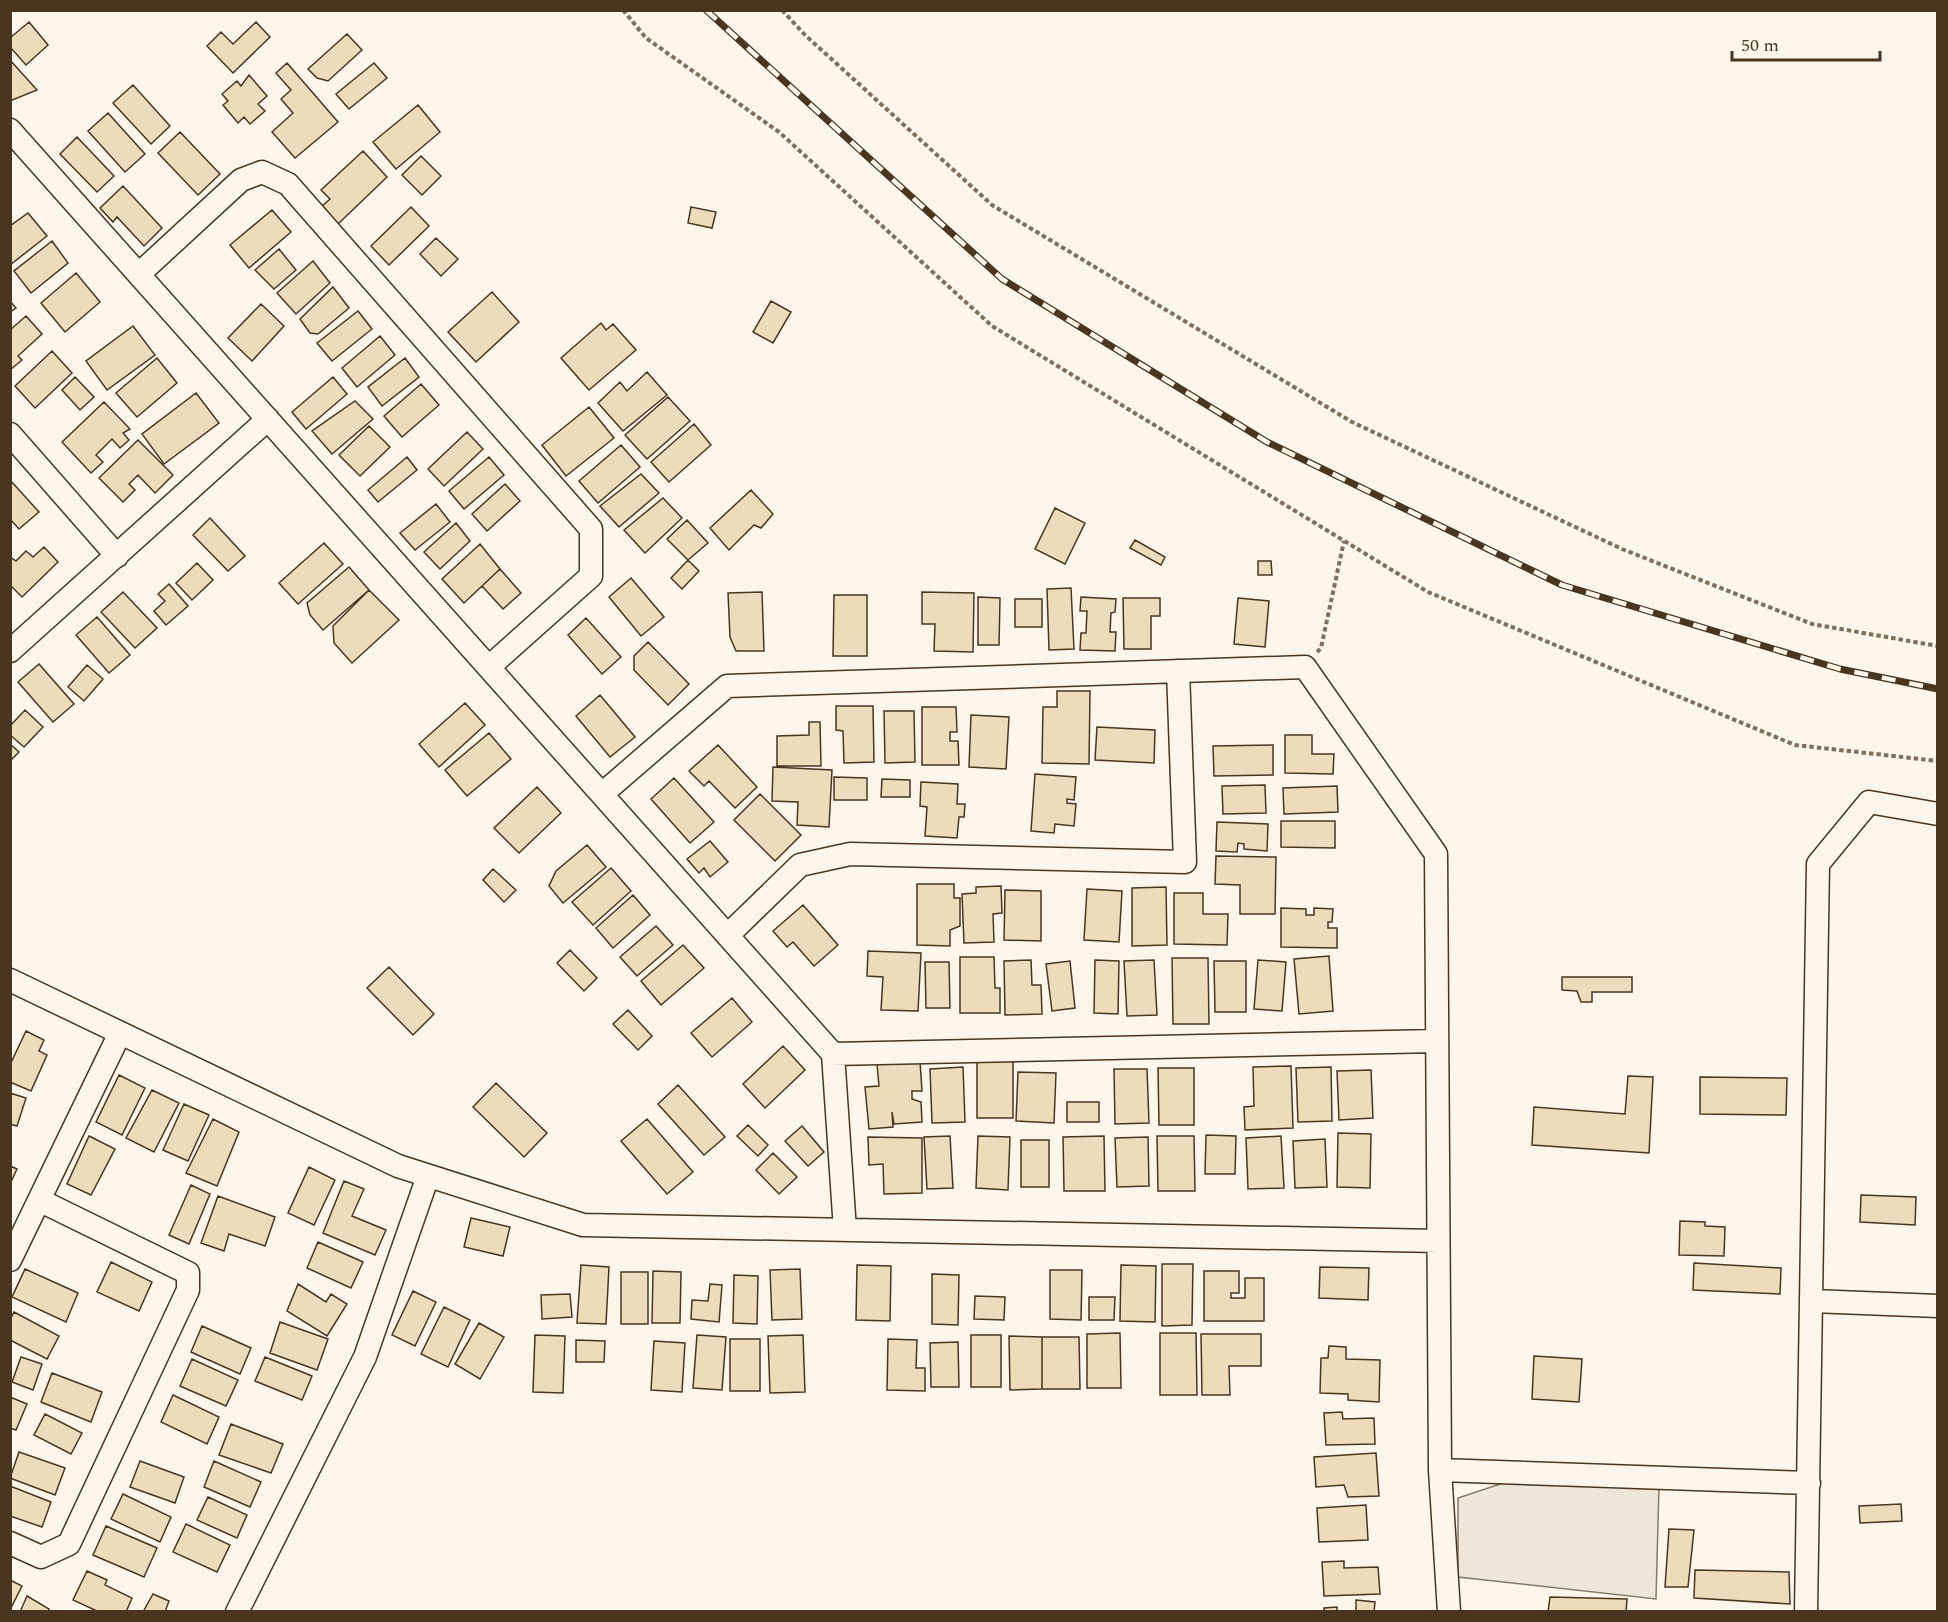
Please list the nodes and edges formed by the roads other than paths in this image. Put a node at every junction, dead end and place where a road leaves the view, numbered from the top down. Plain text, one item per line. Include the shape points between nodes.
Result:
1 (10, 130) edge
2 (139, 274) junction
3 (268, 419) junction
4 (10, 434) edge
5 (117, 556) junction
6 (10, 651) edge
7 (489, 667) junction
8 (1178, 671) junction
9 (602, 794) junction
10 (1938, 814) edge
11 (728, 935) junction
12 (10, 980) edge
13 (120, 1033) junction
14 (1437, 1041) junction
15 (833, 1054) junction
16 (428, 1176) junction
17 (41, 1201) junction
18 (845, 1230) junction
19 (1438, 1241) junction
20 (10, 1260) edge
21 (1812, 1301) junction
22 (1938, 1306) edge
23 (1440, 1470) junction
24 (1809, 1483) junction
25 (10, 1543) edge
26 (237, 1611) edge
27 (1449, 1611) edge
28 (1806, 1611) edge

1 - 2 street
2 - 3 street
2 - 7 street via 241,180 262,172 288,184 591,529 591,576
3 - 5 street
3 - 7 street
4 - 5 street
5 - 6 street
7 - 9 street
8 - 9 street via 727,686
8 - 11 street via 1185,862 850,854 800,865
8 - 14 street via 1305,667 1436,854
9 - 11 street
10 - 21 street via 1869,802 1818,864
11 - 15 street
12 - 13 street
13 - 16 street via 398,1166
13 - 17 street
14 - 15 street
14 - 19 street
15 - 18 street
16 - 18 street via 583,1225
16 - 26 street via 365,1357
17 - 20 street
17 - 25 street via 188,1273 188,1290 69,1544 41,1557
18 - 19 street
19 - 23 street
21 - 22 street
21 - 24 street
23 - 24 street
23 - 27 street
24 - 28 street

